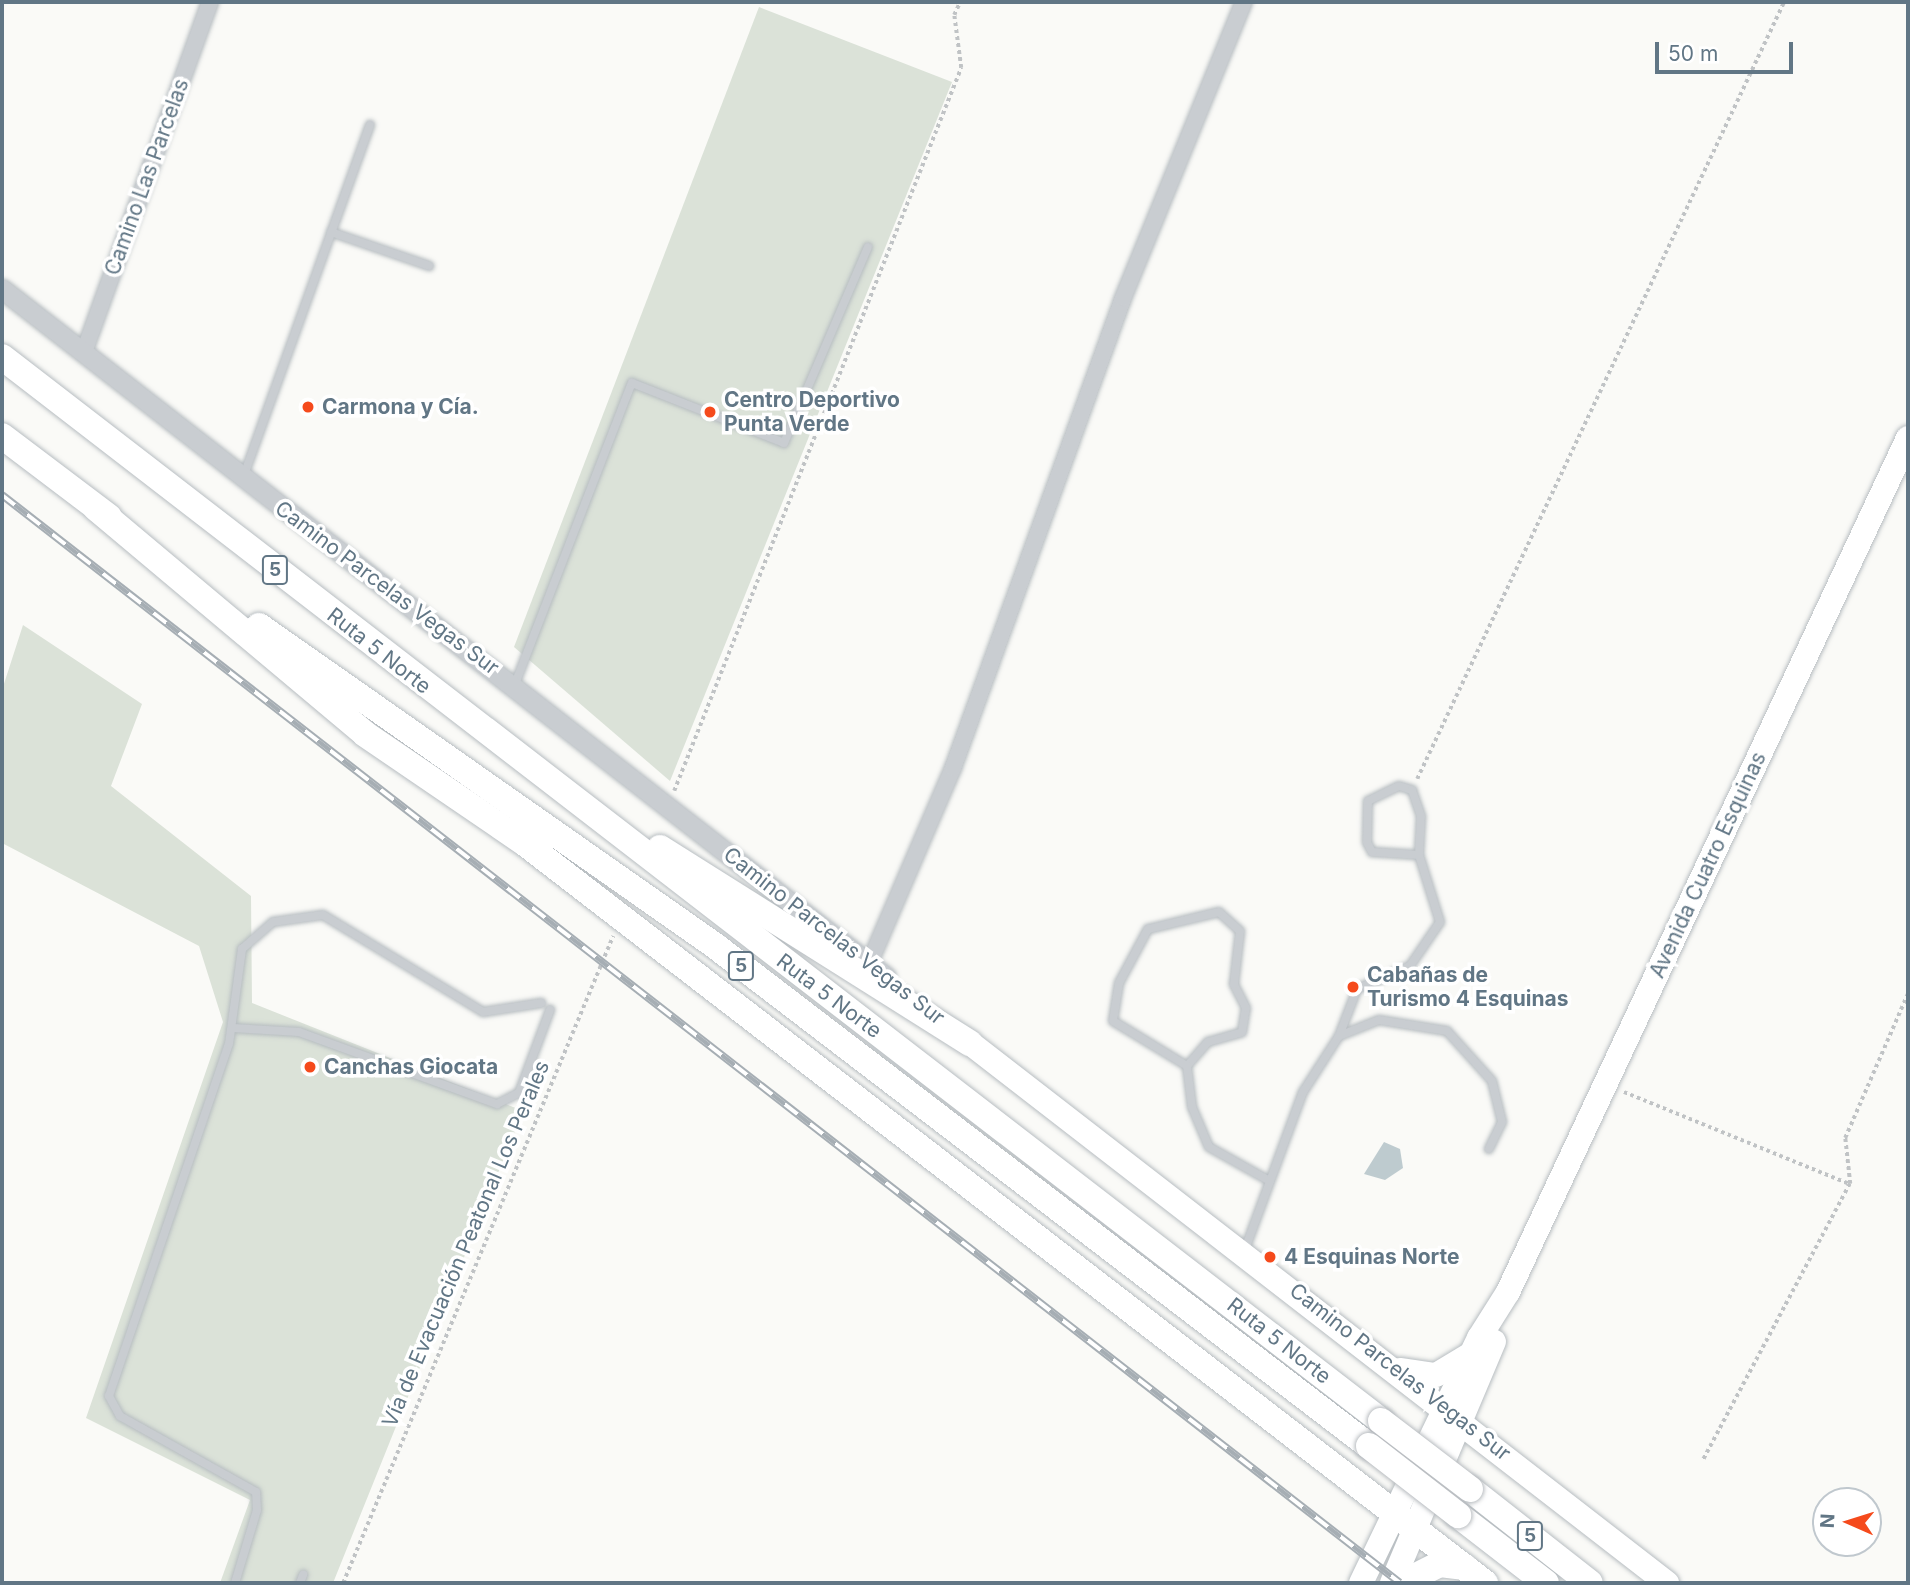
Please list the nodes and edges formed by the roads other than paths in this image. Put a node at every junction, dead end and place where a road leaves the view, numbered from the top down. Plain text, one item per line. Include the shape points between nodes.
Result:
1 (210, 2) edge
2 (1244, 2) edge
3 (370, 125) dead end
4 (331, 232) junction
5 (868, 247) dead end
6 (429, 266) dead end
7 (2, 289) edge
8 (84, 352) junction
9 (2, 357) edge
10 (2, 436) edge
11 (1908, 438) edge
12 (243, 478) junction
13 (96, 508) junction
14 (515, 684) junction
15 (522, 762) junction
16 (1419, 856) junction
17 (869, 964) junction
18 (541, 1003) dead end
19 (550, 1010) dead end
20 (233, 1028) junction
21 (1339, 1036) junction
22 (970, 1042) junction
23 (1187, 1066) junction
24 (1489, 1149) dead end
25 (1266, 1179) junction
26 (1244, 1252) junction
27 (1508, 1293) junction
28 (1472, 1352) junction
29 (1400, 1370) junction
30 (1476, 1385) junction
31 (1454, 1412) junction
32 (1493, 1445) junction
33 (1405, 1522) junction
34 (1475, 1575) edge
35 (1366, 1577) edge
36 (235, 1583) edge
37 (1392, 1583) edge
38 (1402, 1583) edge
39 (1546, 1583) edge
40 (1590, 1583) edge
41 (1667, 1583) edge

1 - 8 street, Camino Las Parcelas
2 - 17 street via 1123,298 953,768
3 - 4 lane
4 - 6 lane
4 - 12 lane
5 - 14 lane via 784,443 632,383
7 - 8 street, Camino Parcelas Vegas Sur
8 - 12 street, Camino Parcelas Vegas Sur
9 - 15 highway, Ruta 5 Norte / 5
10 - 13 highway, Ruta 5 Norte / 5
11 - 27 main road, Avenida Cuatro Esquinas
12 - 14 street, Camino Parcelas Vegas Sur
13 - 33 highway via 365,734 621,918
13 - 39 highway, Ruta 5 Norte / 5, bridge via 714,945
14 - 17 street, Camino Parcelas Vegas Sur
15 - 22 highway
15 - 40 highway, Ruta 5 Norte / 5, bridge
16 - 16 lane via 1373,852 1367,842 1368,801 1399,786 1412,790 1421,816
16 - 21 lane via 1440,922 1410,966 1357,989
17 - 22 street, Camino Parcelas Vegas Sur
18 - 20 lane via 484,1012 336,919 295,915 264,928 242,949
19 - 20 lane via 519,1093 497,1104 299,1032
20 - 36 lane via 109,1396 120,1416 256,1492 257,1510
21 - 24 lane via 1379,1020 1447,1031 1492,1081 1502,1122
21 - 25 lane via 1303,1092
22 - 26 main road, Camino Parcelas Vegas Sur
23 - 23 lane via 1113,1021 1119,983 1148,929 1219,912 1240,931 1234,984 1247,1008 1241,1032 1208,1042
23 - 25 lane via 1192,1107 1209,1147
25 - 26 lane
26 - 29 main road, Camino Parcelas Vegas Sur
27 - 28 main road, Avenida Cuatro Esquinas
27 - 30 main road, Avenida Cuatro Esquinas
28 - 29 main road via 1436,1375
28 - 31 main road, Avenida Cuatro Esquinas
29 - 31 main road, Camino Parcelas Vegas Sur
30 - 31 main road, Avenida Cuatro Esquinas
30 - 32 main road via 1478,1417
31 - 32 main road, Camino Parcelas Vegas Sur
31 - 33 main road, Avenida Cuatro Esquinas
32 - 41 main road, Camino Parcelas Vegas Sur
33 - 34 highway
33 - 35 main road, Avenida Cuatro Esquinas
33 - 37 main road, Avenida Cuatro Esquinas
34 - 38 highway via 1440,1564

